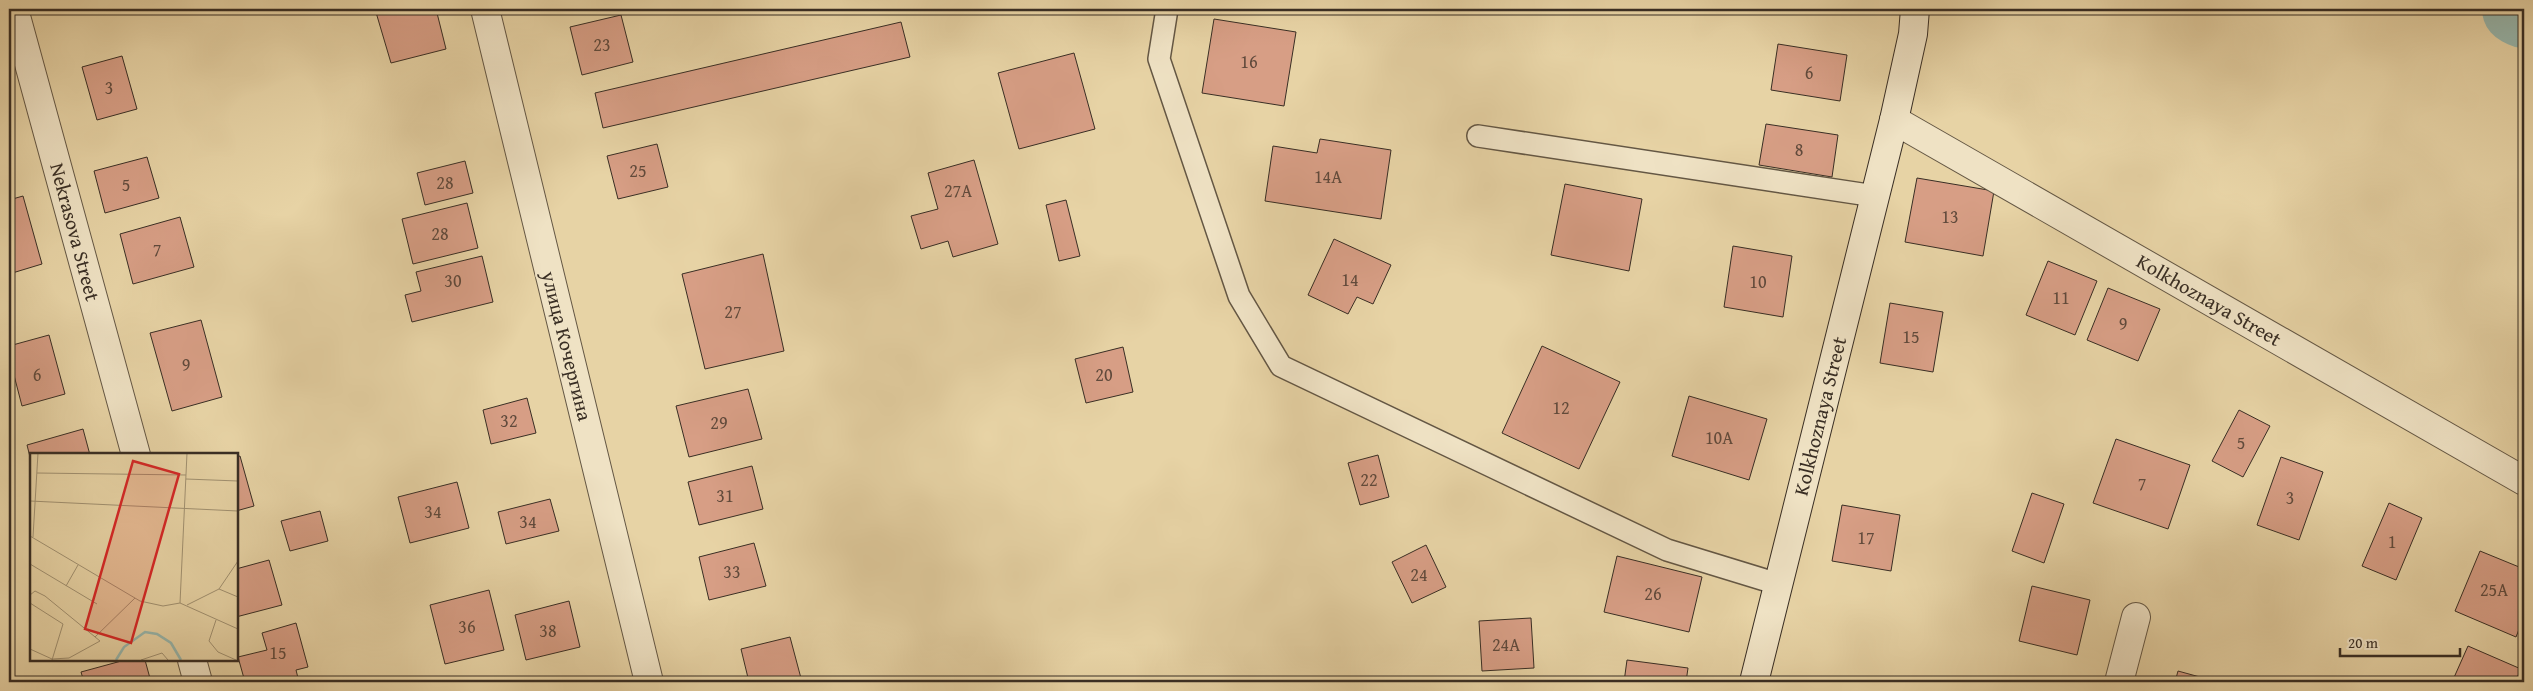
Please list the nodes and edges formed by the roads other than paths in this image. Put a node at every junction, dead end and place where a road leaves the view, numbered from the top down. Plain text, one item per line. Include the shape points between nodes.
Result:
1 (14, 9) edge
2 (485, 9) edge
3 (1167, 9) edge
4 (1915, 9) edge
5 (1894, 120) junction
6 (1478, 136) dead end
7 (1875, 196) junction
8 (135, 453) edge
9 (2524, 481) edge
10 (1778, 584) junction
11 (2136, 617) dead end
12 (192, 661) edge
13 (198, 682) edge
14 (649, 682) edge
15 (1754, 682) edge
16 (2119, 682) edge

1 - 8 street, Nekrasova Street
2 - 14 street, улица Кочергина
3 - 10 lane via 1159,59 1239,296 1281,366 1667,550
4 - 5 street, Kolkhoznaya Street via 1913,34
5 - 7 street, Kolkhoznaya Street
5 - 9 street, Kolkhoznaya Street
6 - 7 lane
7 - 10 street, Kolkhoznaya Street
10 - 15 street, Kolkhoznaya Street
11 - 16 street
12 - 13 street

